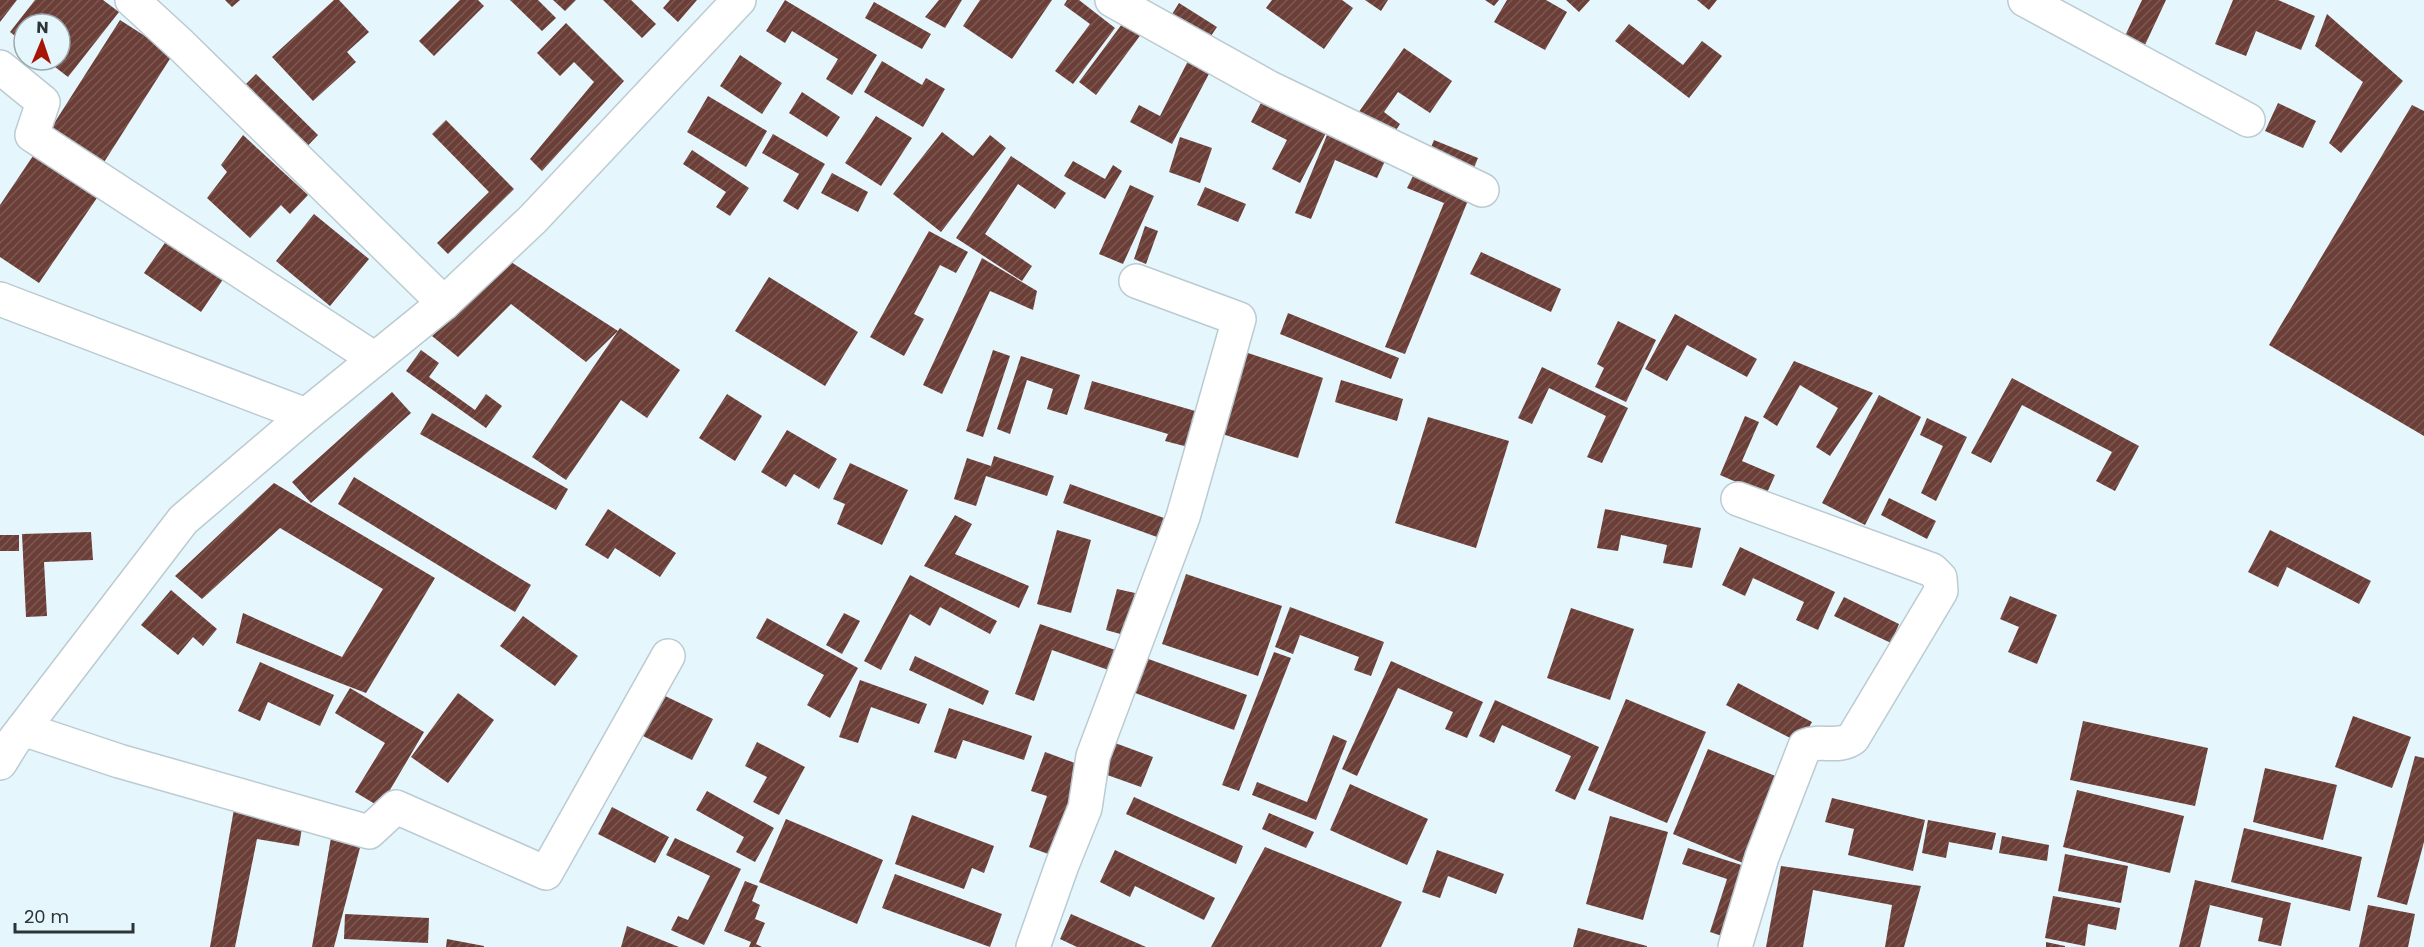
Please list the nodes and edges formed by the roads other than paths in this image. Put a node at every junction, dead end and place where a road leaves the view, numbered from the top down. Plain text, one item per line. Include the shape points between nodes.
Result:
1 (132, 0) edge
2 (739, 0) edge
3 (1112, 0) edge
4 (2025, 0) edge
5 (0, 67) edge
6 (2248, 120) dead end
7 (1482, 190) dead end
8 (1136, 281) dead end
9 (0, 299) edge
10 (444, 303) junction
11 (375, 359) junction
12 (306, 415) junction
13 (1738, 499) dead end
14 (668, 656) dead end
15 (23, 729) junction
16 (2, 758) edge
17 (1033, 947) edge
18 (1735, 947) edge

1 - 10 street
2 - 10 street via 533,219
3 - 7 street via 1268,87
4 - 6 street
5 - 11 street via 43,102 32,135
8 - 17 street via 1239,319 1183,517 1093,756 1085,807
9 - 12 street
10 - 11 street
11 - 12 street
12 - 15 street via 183,520
13 - 18 street via 1932,570 1940,578 1941,591 1853,738 1847,743 1805,746 1762,857
14 - 15 street via 546,873 396,807 369,832 119,761
15 - 16 street

